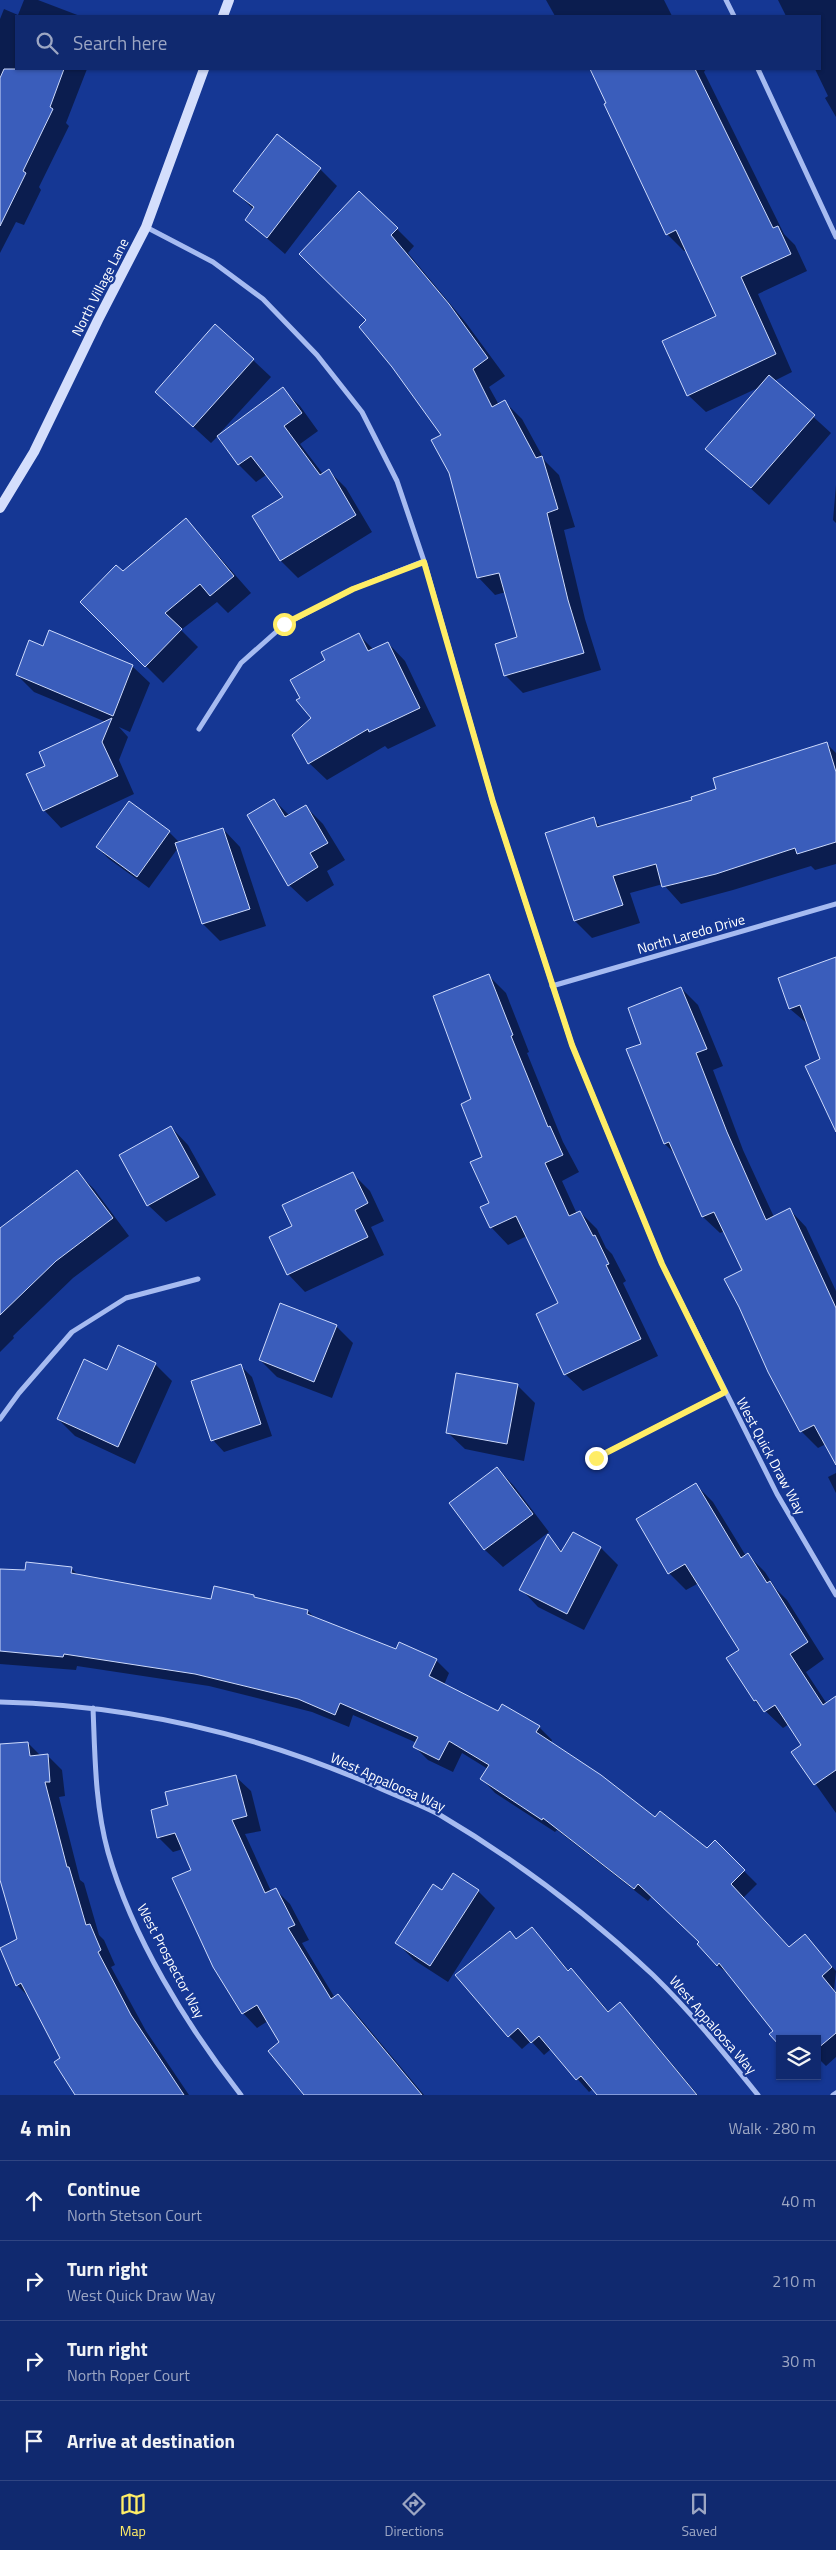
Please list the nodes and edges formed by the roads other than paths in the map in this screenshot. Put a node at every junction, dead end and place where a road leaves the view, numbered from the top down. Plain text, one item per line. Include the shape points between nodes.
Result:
1 (229, 0) edge
2 (726, 0) edge
3 (223, 15) edge
4 (734, 15) edge
5 (204, 70) edge
6 (758, 70) edge
7 (146, 227) junction
8 (836, 237) edge
9 (0, 508) edge
10 (424, 562) junction
11 (199, 729) dead end
12 (836, 904) edge
13 (552, 986) junction
14 (198, 1279) dead end
15 (725, 1392) junction
16 (0, 1419) edge
17 (596, 1458) dead end
18 (836, 1595) edge
19 (0, 1702) edge
20 (93, 1708) junction
21 (241, 2095) edge
22 (758, 2095) edge

1 - 3 street
2 - 4 street
5 - 7 street, North Village Lane
6 - 8 street
7 - 9 street, North Village Lane via 34,452
7 - 10 street, West Quick Draw Way via 213,262 263,299 317,355 362,412 397,481
10 - 11 street via 353,589 284,624 241,663
10 - 13 street, West Quick Draw Way via 493,802
12 - 13 street, North Laredo Drive
13 - 15 street, West Quick Draw Way via 572,1045 662,1264
14 - 16 street via 126,1298 72,1332
15 - 17 street
15 - 18 street, West Quick Draw Way via 777,1494
19 - 20 street, West Appaloosa Way
20 - 21 street, West Prospector Way via 97,1790 108,1852 134,1922 213,2059
20 - 22 street, West Appaloosa Way via 185,1723 258,1743 349,1775 438,1814 516,1864 591,1920 654,1976 717,2043

